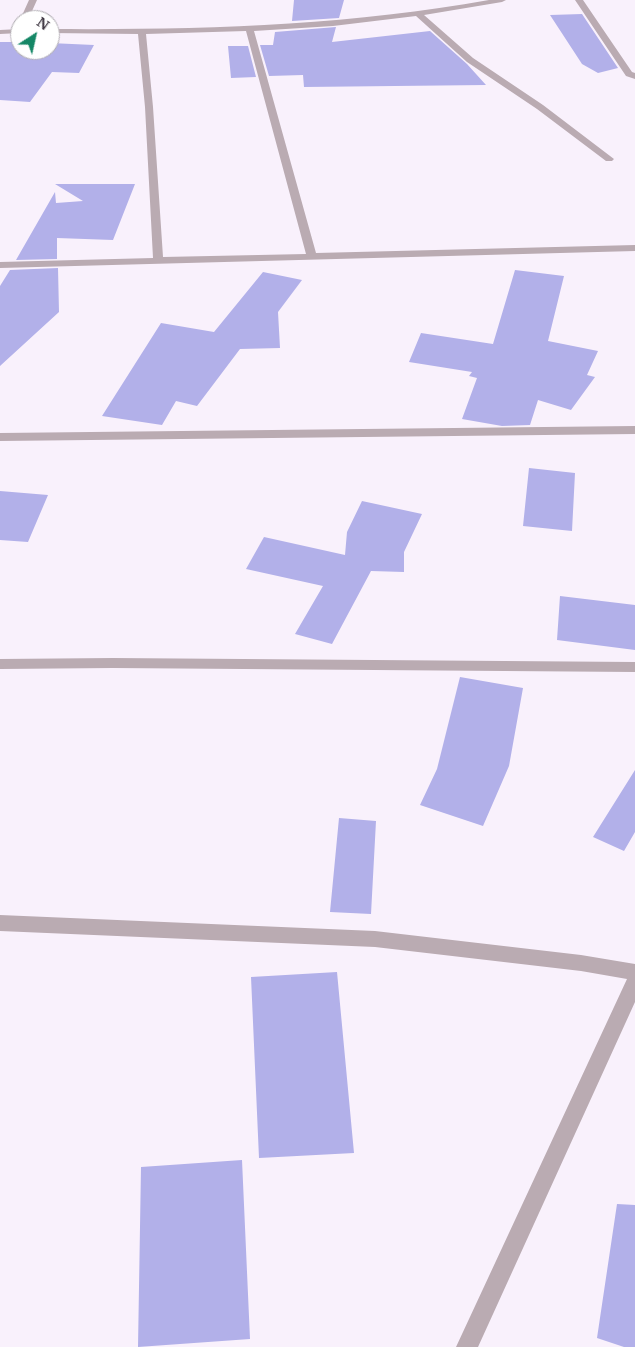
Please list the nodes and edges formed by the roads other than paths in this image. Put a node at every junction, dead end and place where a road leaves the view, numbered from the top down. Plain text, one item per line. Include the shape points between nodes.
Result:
1 (502, 0) edge
2 (578, 0) edge
3 (418, 15) junction
4 (249, 29) junction
5 (60, 31) edge
6 (142, 33) junction
7 (635, 76) edge
8 (608, 159) dead end
9 (635, 248) edge
10 (312, 257) junction
11 (158, 261) junction
12 (0, 265) edge
13 (635, 430) edge
14 (0, 437) edge
15 (0, 664) edge
16 (635, 667) edge
17 (0, 923) edge
18 (635, 972) edge
19 (635, 982) edge
20 (467, 1347) edge

1 - 3 street
2 - 7 street via 629,74
3 - 4 street
3 - 8 street via 470,60 540,107
4 - 6 street
4 - 10 street
5 - 6 street
6 - 11 street
9 - 10 street
10 - 11 street
11 - 12 street
13 - 14 street
15 - 16 street
17 - 18 street via 375,939
19 - 20 street

